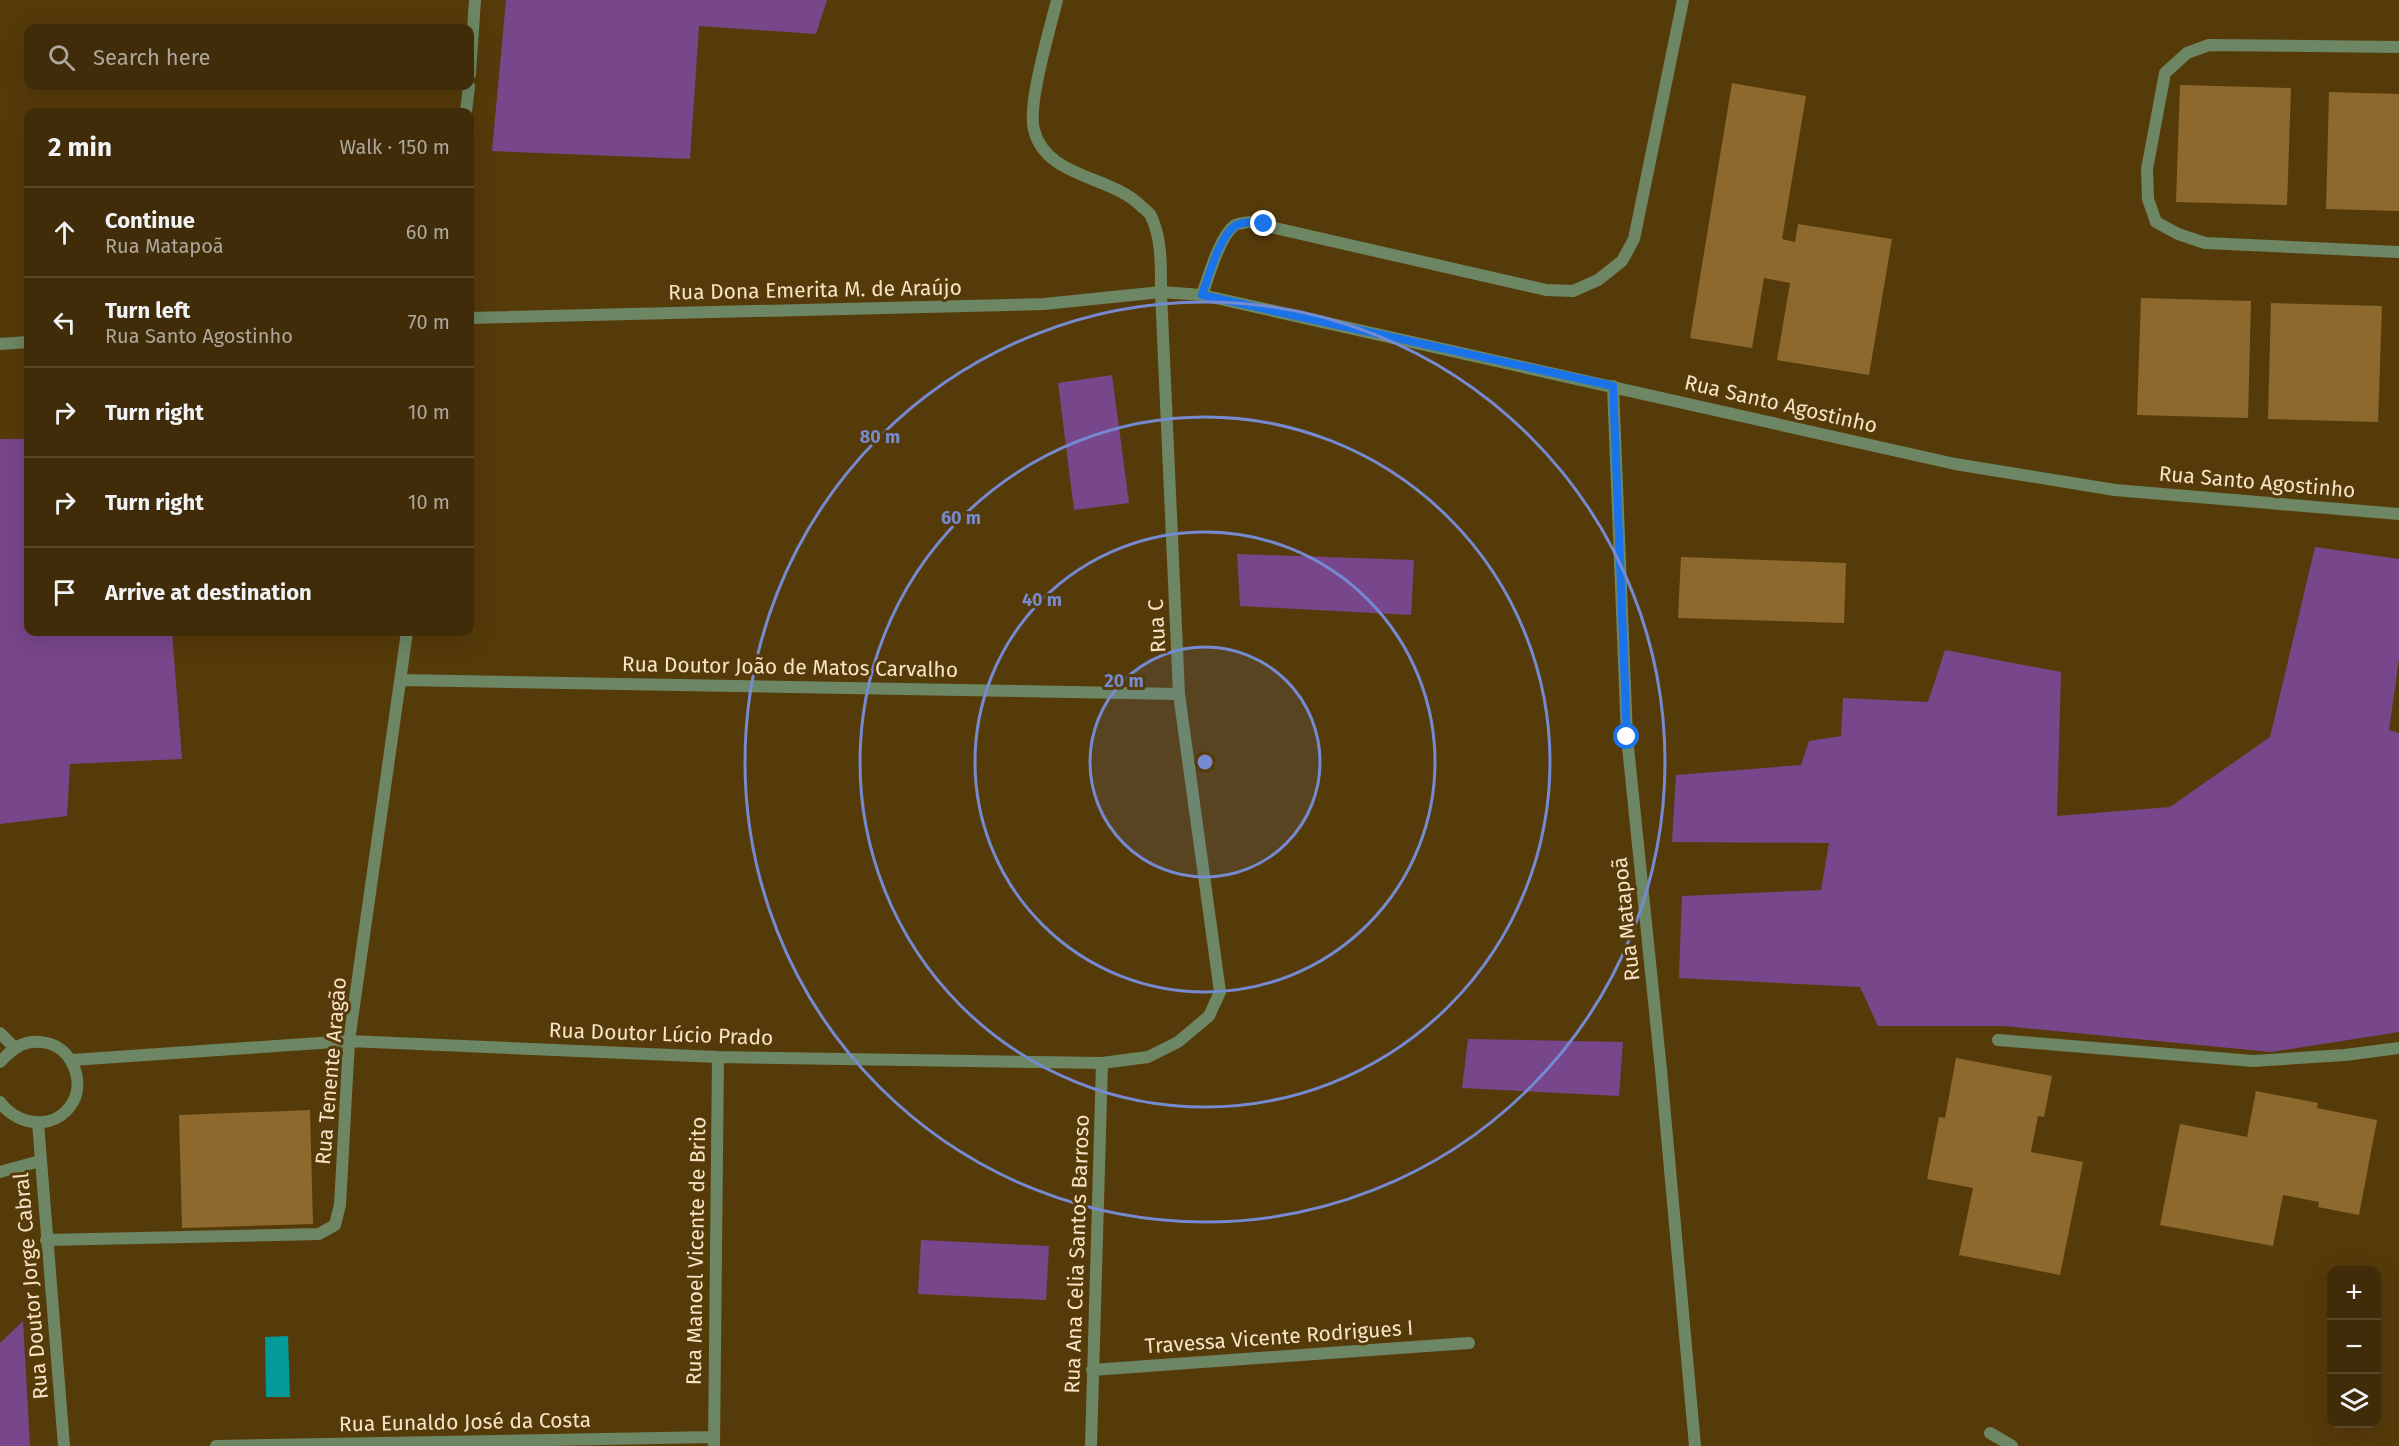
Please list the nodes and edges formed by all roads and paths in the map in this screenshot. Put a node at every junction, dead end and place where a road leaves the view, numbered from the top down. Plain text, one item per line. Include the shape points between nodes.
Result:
1 (475, 0) edge
2 (1057, 0) edge
3 (1683, 0) edge
4 (473, 24) edge
5 (2399, 47) edge
6 (468, 90) edge
7 (466, 108) edge
8 (2399, 252) edge
9 (1161, 292) junction
10 (1202, 295) junction
11 (474, 318) edge
12 (24, 342) edge
13 (0, 344) edge
14 (1613, 386) junction
15 (2399, 514) edge
16 (406, 636) edge
17 (400, 680) junction
18 (1179, 694) junction
19 (1220, 992) joint
20 (0, 1033) edge
21 (1998, 1040) dead end
22 (349, 1041) junction
23 (14, 1047) junction
24 (2399, 1048) edge
25 (718, 1057) junction
26 (72, 1060) junction
27 (0, 1062) edge
28 (1102, 1063) junction
29 (0, 1102) edge
30 (38, 1123) junction
31 (40, 1161) junction
32 (0, 1172) edge
33 (46, 1240) junction
34 (1468, 1343) dead end
35 (1092, 1370) junction
36 (1990, 1433) dead end
37 (714, 1442) edge
38 (64, 1446) edge
39 (216, 1446) edge
40 (1091, 1446) edge
41 (1695, 1446) edge
42 (2012, 1446) edge

1 - 4 street
2 - 9 street, Rua C via 1032,109 1034,129 1043,150 1056,162 1118,188 1150,215 1161,255
3 - 10 street via 1634,239 1622,261 1598,280 1573,291 1546,291 1249,222 1236,224 1228,231
5 - 8 street via 2209,45 2187,53 2165,73 2147,170 2148,199 2156,222 2205,243
6 - 7 street
9 - 10 street, Rua Santo Agostinho
9 - 11 street, Rua Dona Emerita M. de Araújo via 1044,304
9 - 18 street, Rua C
10 - 14 street, Rua Santo Agostinho
12 - 13 street
14 - 15 street, Rua Santo Agostinho via 1978,468 2115,489
14 - 41 street, Rua Matapoã via 1627,737
16 - 17 street, Rua Tenente Aragão
17 - 18 street, Rua Doutor João de Matos Carvalho
17 - 22 street, Rua Tenente Aragão
18 - 19 street, Rua C
19 - 28 street, Rua Doutor Lúcio Prado via 1209,1016 1178,1042 1148,1056
20 - 23 street
21 - 24 street via 2253,1061
22 - 25 street, Rua Doutor Lúcio Prado
22 - 26 street, Rua Doutor Lúcio Prado
22 - 33 street, Rua Tenente Aragão via 340,1205 335,1225 319,1234
23 - 26 street via 35,1040 56,1045
23 - 27 street
25 - 28 street, Rua Doutor Lúcio Prado
25 - 37 street, Rua Manoel Vicente de Brito
26 - 30 street via 78,1080 73,1101 58,1117
28 - 35 street, Rua Ana Celia Santos Barroso
29 - 30 street via 16,1119
30 - 31 street, Rua Doutor Jorge Cabral
31 - 32 street
31 - 33 street, Rua Doutor Jorge Cabral
33 - 38 street, Rua Doutor Jorge Cabral
34 - 35 street, Travessa Vicente Rodrigues I
35 - 40 street, Rua Ana Celia Santos Barroso
36 - 42 street
37 - 39 street, Rua Eunaldo José da Costa

